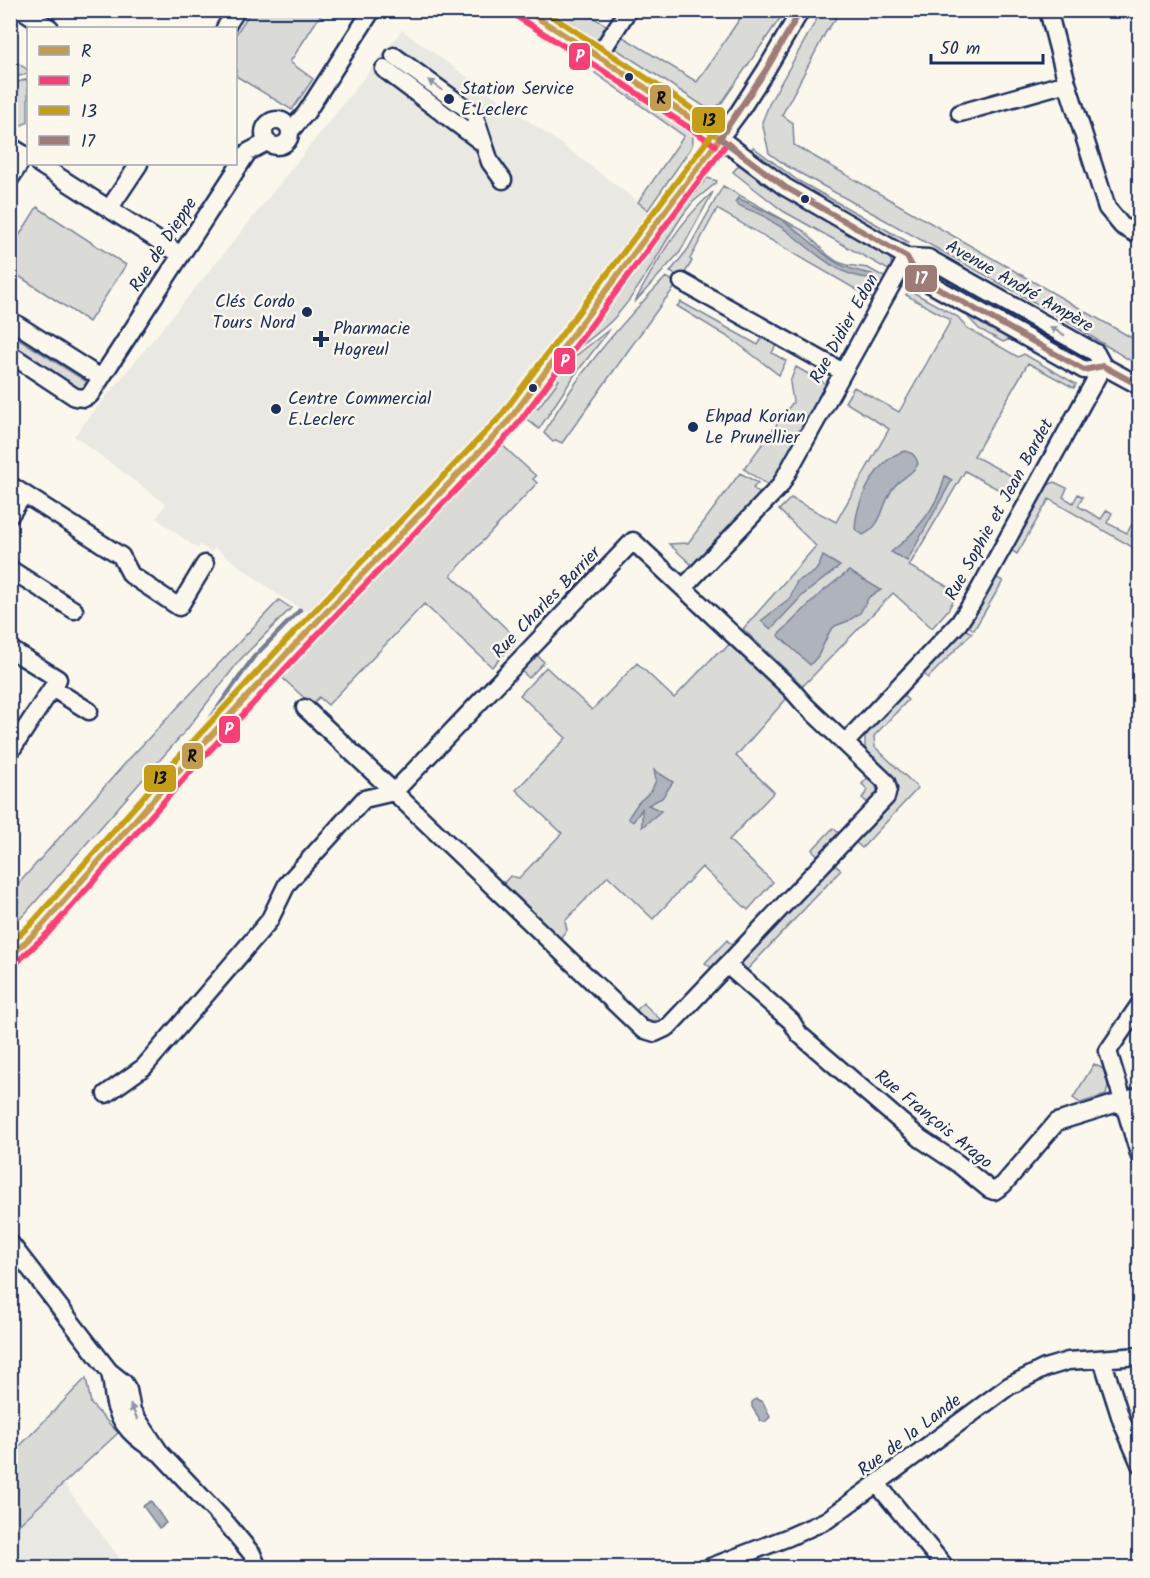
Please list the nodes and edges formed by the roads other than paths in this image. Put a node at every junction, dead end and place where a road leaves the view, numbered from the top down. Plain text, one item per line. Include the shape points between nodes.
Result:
1 (22, 10) edge
2 (237, 10) edge
3 (372, 10) edge
4 (524, 10) edge
5 (628, 10) edge
6 (801, 10) edge
7 (1048, 10) edge
8 (48, 27) edge
9 (226, 27) edge
10 (598, 57) junction
11 (389, 63) dead end
12 (1067, 83) junction
13 (960, 113) dead end
14 (720, 138) junction
15 (10, 146) edge
16 (27, 156) edge
17 (27, 162) edge
18 (42, 165) edge
19 (138, 165) edge
20 (10, 178) edge
21 (503, 180) dead end
22 (109, 209) junction
23 (1140, 236) edge
24 (181, 255) junction
25 (907, 257) junction
26 (682, 282) dead end
27 (10, 320) edge
28 (11, 356) edge
29 (1103, 366) junction
30 (843, 372) junction
31 (101, 378) junction
32 (1140, 386) edge
33 (17, 490) edge
34 (10, 515) edge
35 (206, 564) dead end
36 (10, 569) edge
37 (683, 588) junction
38 (74, 610) dead end
39 (10, 649) edge
40 (52, 688) junction
41 (306, 708) dead end
42 (89, 711) dead end
43 (845, 743) junction
44 (10, 752) edge
45 (394, 792) junction
46 (11, 953) edge
47 (728, 965) junction
48 (1140, 1004) edge
49 (106, 1094) dead end
50 (1132, 1099) edge
51 (1140, 1157) edge
52 (10, 1243) edge
53 (1140, 1356) edge
54 (1102, 1359) junction
55 (1140, 1464) edge
56 (878, 1485) junction
57 (258, 1568) edge
58 (708, 1568) edge
59 (946, 1568) edge

1 - 8 street
2 - 9 street
3 - 24 street, Rue de Dieppe via 306,113 290,131 289,140 283,146 267,142 248,152
4 - 10 street, Avenue André Ampère
5 - 10 street
6 - 14 street
7 - 12 street
10 - 14 street, Avenue André Ampère
21 -> 11 street via 490,162 474,114
12 - 13 street
12 - 23 street via 1107,208 1122,226
14 - 25 street, Avenue André Ampère via 786,187
14 - 46 street via 507,423 290,650 40,928
15 - 16 street
17 - 20 street
18 - 22 street
19 - 22 street
22 - 24 street
24 - 31 street, Rue de Dieppe
25 - 29 street, Avenue André Ampère via 928,258 1096,353
25 - 30 street, Rue Didier Edon
26 - 30 street
27 - 31 street
28 - 31 street, Rue de Dieppe via 75,397 90,395
29 - 32 street, Avenue André Ampère
29 - 43 street, Rue Sophie et Jean Bardet via 963,616
30 - 37 street, Rue Didier Edon via 780,486
33 - 34 street
33 - 35 street via 121,556 131,575 179,607
36 - 38 street
37 - 43 street, Rue Charles Barrier
37 - 45 street, Rue Charles Barrier via 633,541
39 - 40 street via 58,679
40 - 42 street
40 - 44 street
41 - 45 street
43 - 47 street, Rue Charles Barrier via 886,782 886,797
45 - 47 street, Rue Charles Barrier via 642,1029 655,1033 669,1027
45 - 49 street via 364,799 287,884 270,921 144,1067
47 - 50 street, Rue François Arago via 791,1021 799,1034 989,1190 1003,1185 1057,1122
48 - 50 street via 1108,1051
50 - 51 street
52 - 57 street via 110,1371 124,1383 132,1411 161,1454 228,1525 252,1554
53 - 54 street, Rue de la Lande
54 - 55 street
54 - 56 street, Rue de la Lande via 1068,1361 1009,1386
56 - 58 street, Rue de la Lande via 812,1528
56 - 59 street

